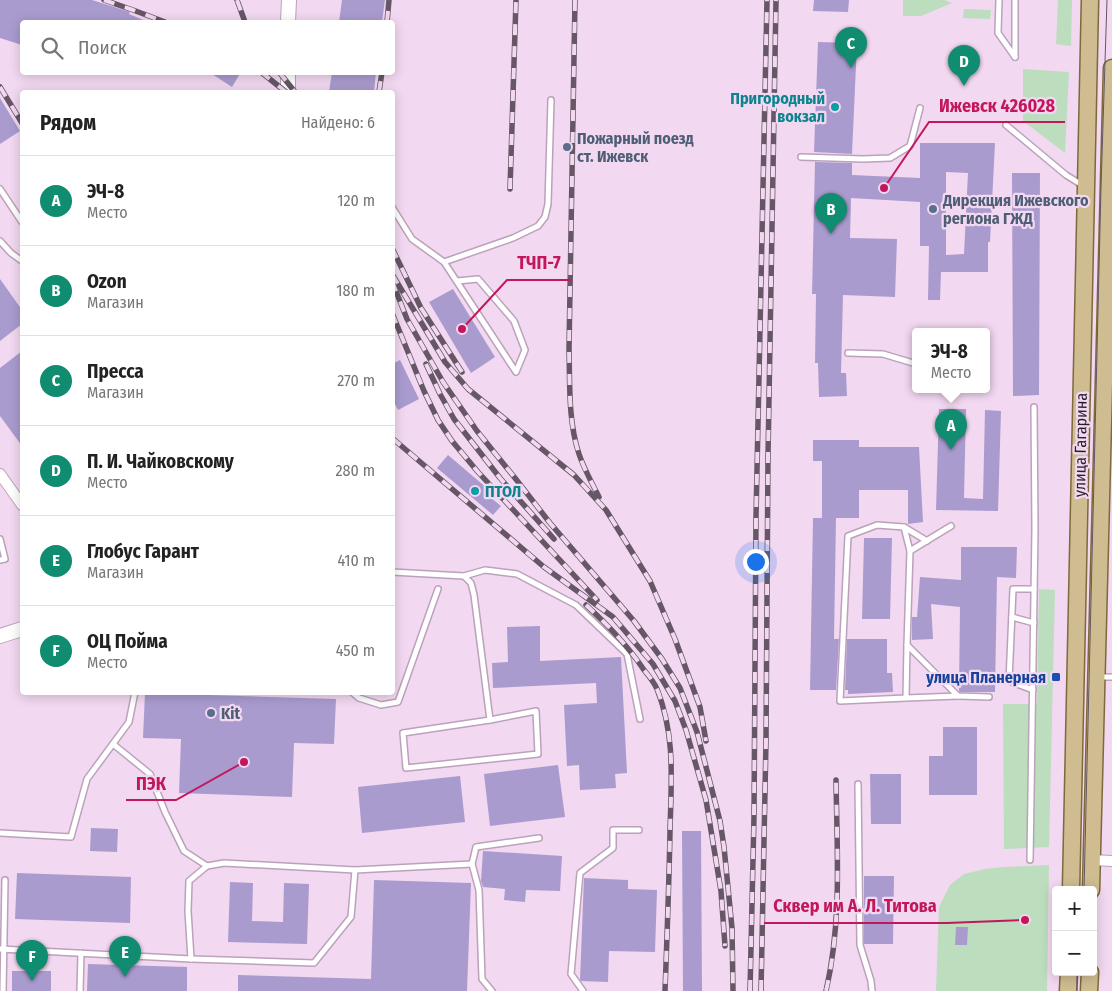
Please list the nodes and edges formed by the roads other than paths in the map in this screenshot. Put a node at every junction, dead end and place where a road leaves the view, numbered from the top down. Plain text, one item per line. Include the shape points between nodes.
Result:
1 (289, 0) edge
2 (999, 0) edge
3 (1015, 0) edge
4 (1090, 0) edge
5 (288, 20) edge
6 (1112, 68) edge
7 (288, 75) edge
8 (288, 90) edge
9 (552, 100) dead end
10 (920, 108) dead end
11 (1006, 125) dead end
12 (1111, 125) edge
13 (802, 157) dead end
14 (1086, 188) junction
15 (0, 189) edge
16 (395, 212) edge
17 (20, 219) edge
18 (0, 241) edge
19 (20, 259) edge
20 (444, 262) junction
21 (456, 281) junction
22 (1109, 308) edge
23 (848, 353) dead end
24 (912, 363) edge
25 (1034, 407) dead end
26 (1107, 461) edge
27 (0, 474) edge
28 (20, 502) edge
29 (951, 526) dead end
30 (904, 527) junction
31 (0, 538) edge
32 (927, 541) junction
33 (910, 551) junction
34 (0, 560) edge
35 (395, 572) edge
36 (464, 576) junction
37 (438, 589) dead end
38 (1034, 589) junction
39 (1012, 616) junction
40 (1034, 623) junction
41 (20, 630) edge
42 (0, 636) edge
43 (907, 645) junction
44 (1104, 677) edge
45 (1033, 690) junction
46 (134, 695) edge
47 (356, 695) edge
48 (958, 696) junction
49 (989, 697) dead end
50 (906, 698) junction
51 (640, 719) dead end
52 (490, 720) junction
53 (113, 744) junction
54 (858, 784) dead end
55 (639, 830) dead end
56 (0, 833) edge
57 (539, 838) dead end
58 (1030, 860) dead end
59 (1071, 860) junction
60 (1092, 860) junction
61 (1112, 861) edge
62 (472, 864) junction
63 (207, 866) junction
64 (355, 870) junction
65 (6, 880) dead end
66 (1071, 886) edge
67 (1091, 886) edge
68 (2, 949) edge
69 (81, 954) junction
70 (191, 959) junction
71 (1069, 976) edge
72 (1090, 976) edge
73 (3, 991) edge
74 (80, 991) edge
75 (492, 991) edge
76 (583, 991) edge
77 (872, 991) edge
78 (1068, 991) edge
79 (1089, 991) edge

1 - 5 main road
2 - 3 lane via 998,33 1015,57
4 - 14 main road, улица Гагарина
6 - 12 main road, улица Гагарина
7 - 8 main road
9 - 20 lane via 546,217 538,226 513,238
10 - 13 lane via 910,146 890,158
11 - 14 lane
12 - 22 main road, улица Гагарина
14 - 59 main road, улица Гагарина
15 - 17 lane
16 - 20 lane via 412,239
18 - 19 lane
20 - 21 lane
21 - 21 lane via 511,364 516,372 525,350 514,321 478,279
22 - 26 main road, улица Гагарина
23 - 24 lane via 883,354
25 - 38 lane
26 - 44 main road, улица Гагарина
27 - 28 street
29 - 32 lane
30 - 32 lane
30 - 33 lane
30 - 50 lane via 877,525 848,536 840,701
31 - 34 lane via 5,559
32 - 33 lane
33 - 43 lane
35 - 36 lane
36 - 51 lane via 485,570 517,574 576,605 627,654
36 - 52 lane via 471,583 474,595
37 - 47 lane via 398,702 381,704
38 - 39 lane via 1013,589
38 - 40 lane
39 - 40 lane
39 - 45 lane via 1009,681
40 - 45 lane
41 - 42 main road
43 - 48 lane
43 - 50 lane
44 - 60 main road, улица Гагарина
45 - 58 lane
46 - 53 lane via 129,722
48 - 49 lane
48 - 50 lane
52 - 52 lane via 536,711 538,754 406,768 403,733
53 - 56 lane via 86,779 71,837
53 - 63 lane via 150,774 184,851
54 - 77 lane via 860,945
55 - 76 lane via 613,830 613,848 580,873 571,974
57 - 62 lane via 476,847
59 - 60 main road
59 - 66 main road, улица Гагарина
60 - 61 street
60 - 67 main road, улица Гагарина
62 - 64 lane
62 - 75 lane via 479,890 482,979
63 - 64 lane via 224,862
63 - 70 lane via 189,881
64 - 70 lane via 351,917 314,963
65 - 68 lane
68 - 69 lane
68 - 73 lane
69 - 70 lane
69 - 74 lane
71 - 78 main road
72 - 79 main road

